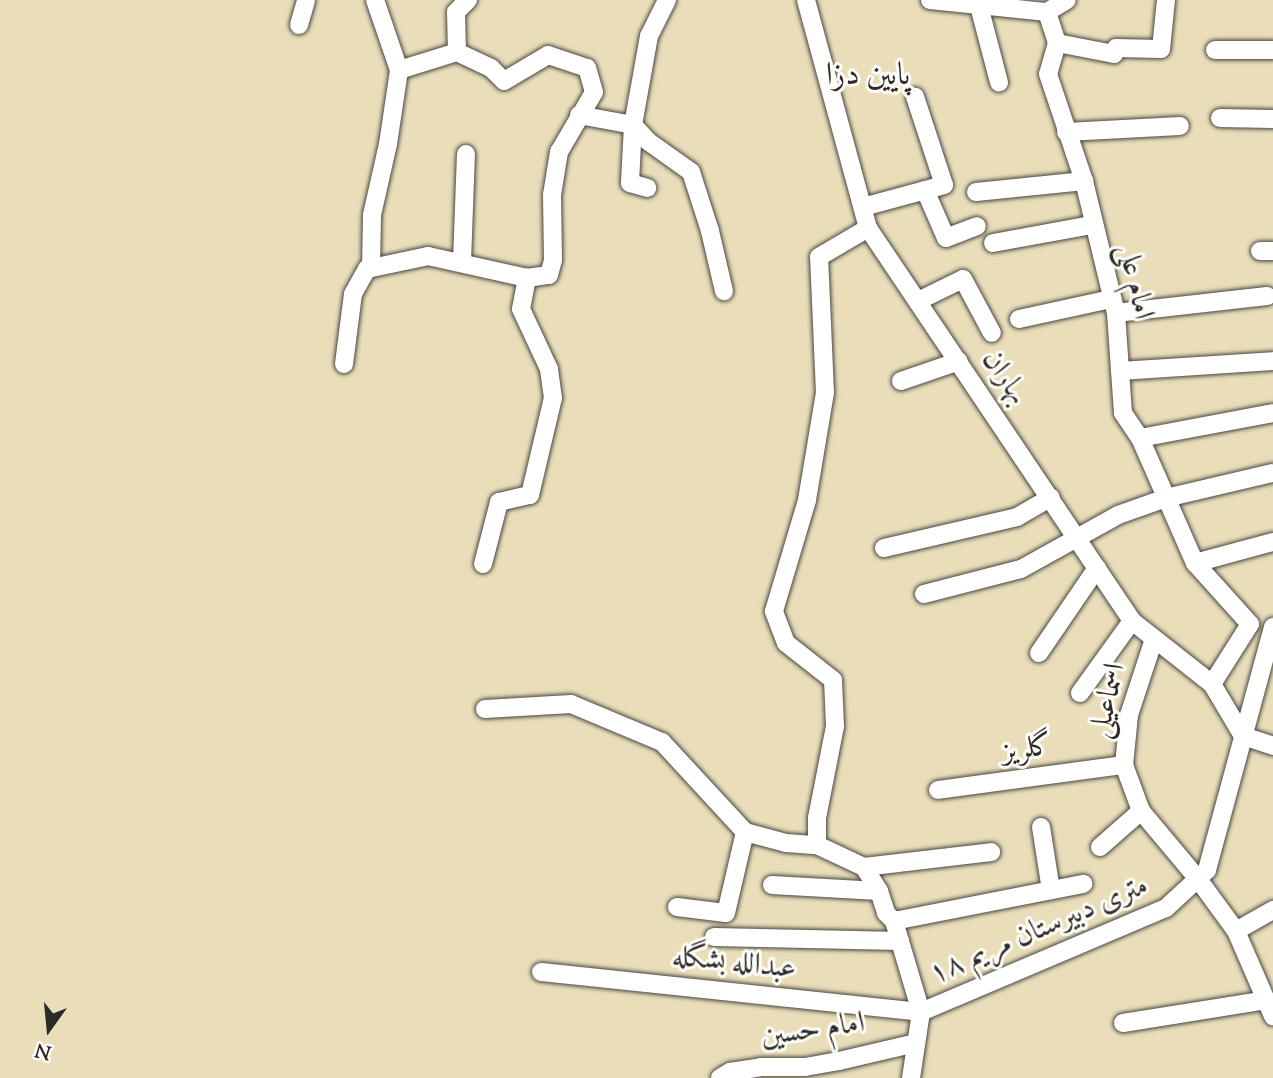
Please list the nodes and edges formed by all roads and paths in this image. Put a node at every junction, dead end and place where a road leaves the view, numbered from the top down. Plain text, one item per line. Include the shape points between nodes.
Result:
1 (306, 0) edge
2 (375, 0) edge
3 (468, 0) edge
4 (667, 0) edge
5 (806, 0) edge
6 (930, 0) edge
7 (1067, 0) edge
8 (1166, 0) edge
9 (980, 3) edge
10 (1047, 12) junction
11 (299, 25) dead end
12 (1057, 43) junction
13 (1215, 50) dead end
14 (1273, 50) edge
15 (457, 52) junction
16 (399, 70) junction
17 (999, 82) dead end
18 (915, 97) dead end
19 (579, 115) junction
20 (1220, 118) dead end
21 (1273, 119) edge
22 (633, 125) junction
23 (1180, 126) dead end
24 (1066, 132) junction
25 (466, 153) dead end
26 (1083, 181) junction
27 (647, 188) dead end
28 (925, 190) junction
29 (976, 192) dead end
30 (863, 207) junction
31 (1092, 225) junction
32 (977, 226) dead end
33 (868, 228) junction
34 (993, 243) dead end
35 (462, 262) junction
36 (371, 268) junction
37 (527, 278) junction
38 (724, 291) dead end
39 (1268, 296) dead end
40 (918, 301) junction
41 (1114, 306) junction
42 (1019, 319) dead end
43 (992, 333) dead end
44 (959, 361) junction
45 (1273, 361) edge
46 (344, 364) dead end
47 (1121, 371) junction
48 (901, 381) dead end
49 (1273, 413) edge
50 (1140, 438) junction
51 (1273, 473) edge
52 (1051, 497) junction
53 (1167, 498) junction
54 (1078, 537) junction
55 (1273, 542) edge
56 (884, 548) dead end
57 (1193, 560) junction
58 (483, 564) dead end
59 (1097, 568) junction
60 (924, 594) dead end
61 (1132, 621) junction
62 (1273, 628) edge
63 (1154, 639) junction
64 (1039, 653) dead end
65 (1212, 684) junction
66 (1265, 687) edge
67 (1080, 693) dead end
68 (485, 709) dead end
69 (1242, 736) junction
70 (1273, 746) edge
71 (1124, 765) junction
72 (938, 790) dead end
73 (1141, 811) junction
74 (1041, 827) dead end
75 (745, 832) junction
76 (817, 845) junction
77 (1100, 847) dead end
78 (991, 852) dead end
79 (864, 867) junction
80 (1198, 879) junction
81 (1083, 884) dead end
82 (772, 886) dead end
83 (1051, 890) junction
84 (879, 891) junction
85 (677, 907) dead end
86 (1273, 910) edge
87 (894, 920) junction
88 (1236, 931) junction
89 (714, 937) dead end
90 (900, 941) junction
91 (541, 972) dead end
92 (1269, 1008) edge
93 (921, 1012) junction
94 (1123, 1023) dead end
95 (916, 1043) junction
96 (720, 1078) edge
97 (911, 1078) edge

1 - 11 street
2 - 16 street
3 - 15 street via 456,12
4 - 22 street via 649,36
5 - 30 street, بهاران
6 - 9 street
7 - 10 street
8 - 12 street via 1161,49 1116,48 1114,54
9 - 10 street
9 - 17 street
10 - 12 street
12 - 24 street, امام علی via 1048,74
13 - 14 street
15 - 16 street
15 - 19 street via 491,68 504,81 548,55 587,68 594,92
16 - 36 street via 372,215
18 - 28 street via 944,185
19 - 22 street
19 - 37 street via 559,152 552,195 550,275
20 - 21 street
22 - 27 street via 629,183
22 - 38 street via 691,172
23 - 24 street
24 - 26 street, امام علی
25 - 35 street
26 - 29 street
26 - 31 street, امام علی
28 - 30 street
28 - 32 street via 946,238
30 - 33 street, بهاران
31 - 34 street
31 - 41 street, امام علی
33 - 40 street, بهاران
33 - 76 street via 819,257 825,393 807,500 774,611 786,643 833,680 835,726 817,818
35 - 36 street via 428,256
35 - 37 street
36 - 46 street via 353,294
37 - 58 street via 521,309 549,369 553,398 530,495 499,502
39 - 41 street
40 - 43 street via 963,279
40 - 44 street, بهاران
41 - 42 street
41 - 47 street, امام علی
44 - 48 street
44 - 52 street, بهاران
45 - 47 street
47 - 50 street, امام علی via 1122,413
49 - 50 street
50 - 53 street, امام علی
51 - 53 street
52 - 54 street, بهاران
52 - 56 street via 1017,517
53 - 54 street via 1118,515
53 - 57 street, امام علی
54 - 59 street, بهاران
54 - 60 street via 1021,569
55 - 57 street
57 - 65 street, امام علی via 1250,624
59 - 61 street, بهاران
59 - 64 street
61 - 63 street, بهاران
61 - 67 street
62 - 66 street, ۱۸ متری دبیرستان مریم
63 - 65 street, بهاران
63 - 71 street, اسماعیلی via 1129,715
65 - 69 street, بهاران
66 - 69 street, ۱۸ متری دبیرستان مریم
68 - 75 street via 571,704 662,742
69 - 70 street
69 - 80 street, ۱۸ متری دبیرستان مریم via 1207,870
71 - 72 street, گلریز
71 - 73 street, اسماعیلی
73 - 77 street
73 - 80 street, اسماعیلی
74 - 83 street
75 - 76 street via 786,843
75 - 85 street via 726,913
76 - 79 street
78 - 79 street
79 - 84 street
80 - 88 street, اسماعیلی
80 - 93 street, ۱۸ متری دبیرستان مریم via 1167,908
81 - 83 street
82 - 84 street
83 - 87 street
84 - 87 street via 886,913
86 - 88 street
87 - 90 street
88 - 92 street, اسماعیلی
89 - 90 street
90 - 93 street
91 - 93 street, عبدالله بشگله
92 - 94 street
93 - 95 street
95 - 96 street, امام حسین via 828,1063 760,1067
95 - 97 street

